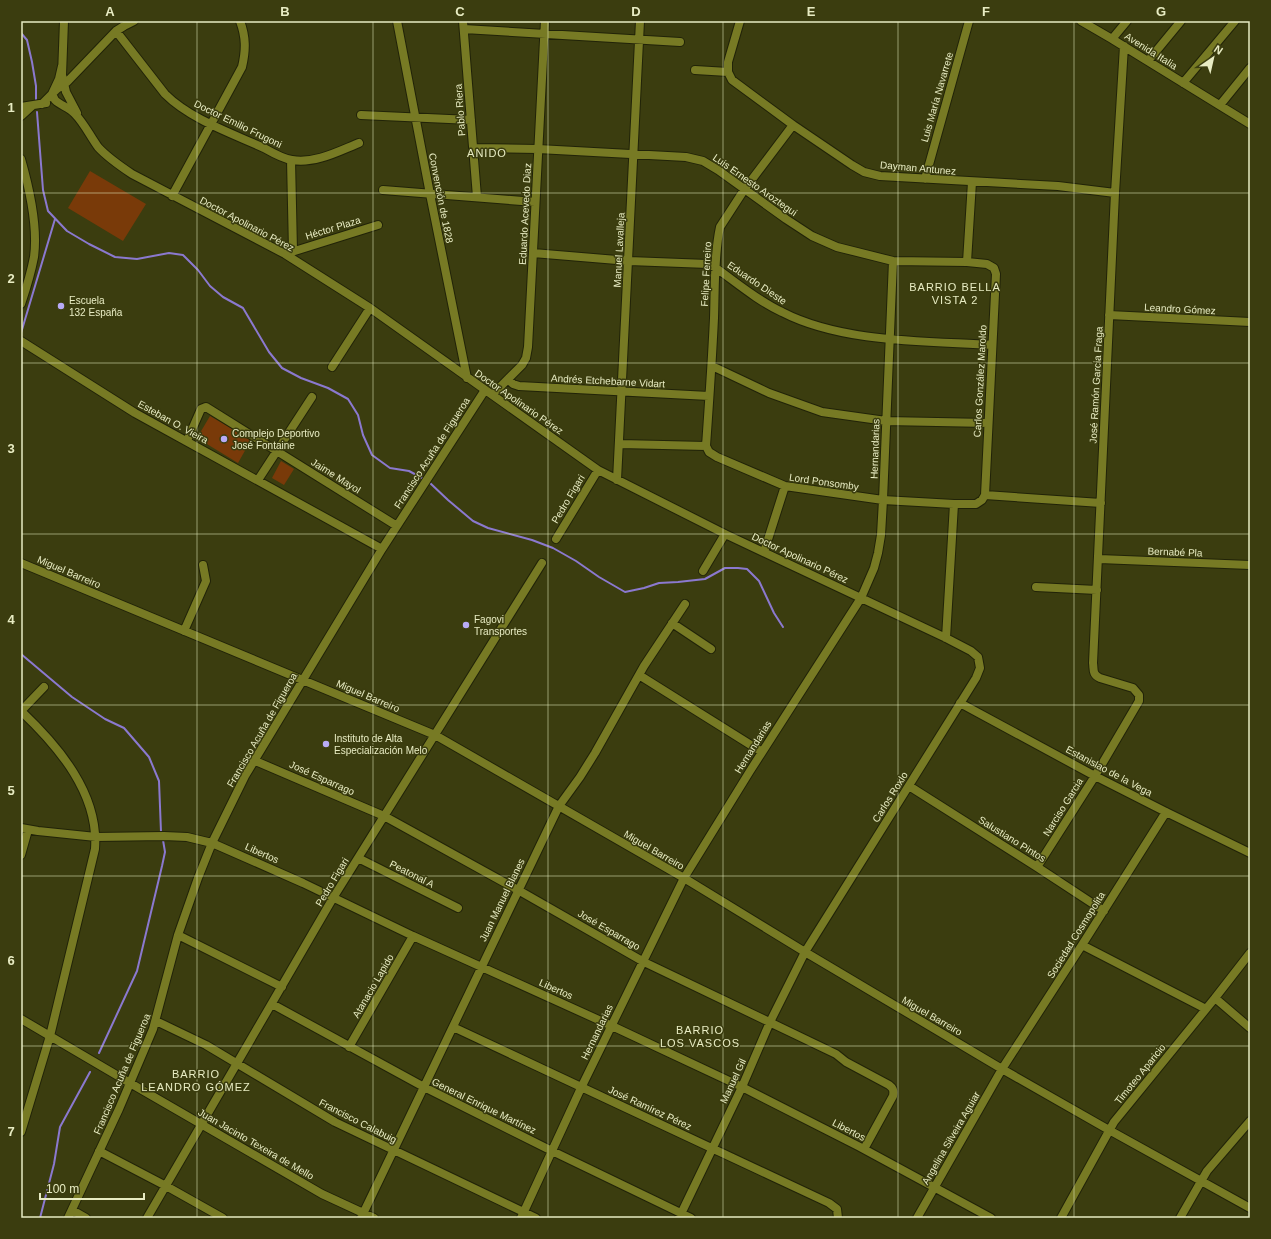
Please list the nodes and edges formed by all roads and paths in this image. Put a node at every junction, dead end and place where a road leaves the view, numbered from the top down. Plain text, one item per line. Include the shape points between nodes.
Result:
1 (64, 21) edge
2 (134, 21) edge
3 (240, 21) edge
4 (397, 21) edge
5 (545, 21) edge
6 (640, 21) edge
7 (740, 21) edge
8 (969, 21) edge
9 (1081, 21) edge
10 (1128, 21) edge
11 (1181, 21) edge
12 (1235, 21) edge
13 (463, 25) edge
14 (116, 31) junction
15 (545, 34) junction
16 (1112, 39) junction
17 (639, 40) junction
18 (680, 42) dead end
19 (1124, 46) junction
20 (1148, 61) junction
21 (62, 66) junction
22 (1250, 68) edge
23 (695, 70) dead end
24 (728, 72) junction
25 (67, 82) junction
26 (1184, 83) junction
27 (53, 92) junction
28 (67, 94) junction
29 (58, 103) junction
30 (42, 104) junction
31 (1220, 105) junction
32 (32, 106) junction
33 (21, 107) edge
34 (361, 115) dead end
35 (21, 116) edge
36 (415, 117) junction
37 (471, 120) junction
38 (211, 124) junction
39 (1250, 124) edge
40 (793, 125) junction
41 (84, 126) junction
42 (359, 143) dead end
43 (473, 148) junction
44 (538, 149) junction
45 (634, 154) junction
46 (21, 159) edge
47 (291, 160) junction
48 (925, 179) junction
49 (972, 182) junction
50 (383, 190) dead end
51 (744, 190) junction
52 (1115, 193) junction
53 (430, 194) junction
54 (172, 196) junction
55 (477, 198) junction
56 (535, 202) junction
57 (378, 225) dead end
58 (293, 251) junction
59 (533, 253) junction
60 (284, 254) junction
61 (629, 261) junction
62 (893, 261) junction
63 (967, 262) junction
64 (716, 268) junction
65 (994, 268) joint
66 (21, 304) edge
67 (370, 308) junction
68 (1110, 315) junction
69 (1250, 322) edge
70 (889, 339) junction
71 (21, 341) edge
72 (992, 345) junction
73 (712, 366) junction
74 (332, 367) dead end
75 (467, 378) junction
76 (508, 379) junction
77 (485, 390) junction
78 (622, 391) junction
79 (492, 395) junction
80 (709, 396) junction
81 (312, 397) dead end
82 (886, 421) junction
83 (988, 423) junction
84 (187, 441) junction
85 (620, 444) junction
86 (706, 446) junction
87 (277, 450) junction
88 (598, 470) junction
89 (258, 480) junction
90 (617, 480) junction
91 (785, 486) junction
92 (985, 495) junction
93 (883, 500) junction
94 (1101, 503) junction
95 (954, 504) junction
96 (397, 526) junction
97 (725, 534) junction
98 (556, 539) dead end
99 (382, 549) junction
100 (764, 552) junction
101 (1099, 559) junction
102 (542, 563) dead end
103 (22, 565) edge
104 (203, 565) dead end
105 (1250, 565) edge
106 (703, 571) dead end
107 (1036, 587) dead end
108 (1097, 590) junction
109 (860, 598) junction
110 (685, 604) dead end
111 (672, 623) junction
112 (184, 631) junction
113 (946, 638) junction
114 (711, 649) dead end
115 (971, 651) joint
116 (639, 674) junction
117 (302, 680) junction
118 (44, 686) dead end
119 (1139, 695) joint
120 (960, 704) junction
121 (21, 711) edge
122 (435, 735) junction
123 (762, 752) junction
124 (254, 760) junction
125 (1095, 776) junction
126 (909, 786) junction
127 (559, 806) junction
128 (1166, 812) junction
129 (384, 816) junction
130 (24, 829) edge
131 (96, 837) junction
132 (212, 843) junction
133 (1250, 853) edge
134 (21, 855) edge
135 (358, 858) junction
136 (1037, 867) junction
137 (684, 878) junction
138 (518, 890) junction
139 (333, 898) junction
140 (458, 908) dead end
141 (1104, 911) junction
142 (178, 935) junction
143 (413, 936) junction
144 (1082, 945) junction
145 (805, 952) junction
146 (1250, 953) edge
147 (644, 962) junction
148 (481, 966) junction
149 (282, 987) junction
150 (1215, 998) junction
151 (272, 1004) junction
152 (1206, 1009) junction
153 (21, 1019) edge
154 (156, 1021) junction
155 (770, 1022) junction
156 (612, 1026) junction
157 (452, 1027) junction
158 (1250, 1028) edge
159 (50, 1036) junction
160 (349, 1047) junction
161 (238, 1064) junction
162 (1002, 1069) junction
163 (130, 1084) junction
164 (742, 1087) junction
165 (424, 1088) junction
166 (581, 1088) junction
167 (1250, 1121) edge
168 (202, 1124) junction
169 (1109, 1130) junction
170 (21, 1132) edge
171 (712, 1148) junction
172 (864, 1149) junction
173 (393, 1150) junction
174 (99, 1151) junction
175 (552, 1151) junction
176 (1200, 1180) junction
177 (166, 1186) junction
178 (934, 1188) junction
179 (1250, 1208) edge
180 (72, 1210) junction
181 (838, 1214) edge
182 (522, 1215) edge
183 (362, 1216) edge
184 (680, 1216) edge
185 (68, 1218) edge
186 (86, 1218) edge
187 (147, 1218) edge
188 (223, 1218) edge
189 (374, 1218) edge
190 (536, 1218) edge
191 (691, 1218) edge
192 (917, 1218) edge
193 (991, 1218) edge
194 (1061, 1218) edge
195 (1180, 1218) edge

1 - 21 street
2 - 14 street
3 - 38 street via 245,41 242,67
4 - 36 street, Convención de 1828
5 - 15 street, Eduardo Acevedo Diaz
6 - 17 street, Manuel Lavalleja
7 - 24 street via 728,62
8 - 48 street, Luis María Navarrete
9 - 16 street, Avenida Italia
10 - 16 street
11 - 20 street
12 - 26 street
13 - 15 street
13 - 37 street, Pablo Riera
14 - 25 street
14 - 38 street, Doctor Emilio Frugoni via 174,103
15 - 17 street
15 - 44 street, Eduardo Acevedo Diaz
16 - 19 street, Avenida Italia
17 - 18 street
17 - 45 street, Manuel Lavalleja
19 - 20 street, Avenida Italia
19 - 52 street, José Ramón Garcia Fraga
20 - 26 street, Avenida Italia
21 - 25 street
21 - 27 street
22 - 31 street
23 - 24 street
24 - 40 street, Dayman Antunez via 732,80
25 - 27 street
25 - 28 street
26 - 31 street, Avenida Italia
27 - 29 street via 53,97
27 - 30 street
28 - 29 street via 62,102
28 - 41 street, Doctor Apolinario Pérez
29 - 30 street
29 - 41 street, Doctor Apolinario Pérez via 75,114
30 - 32 street
31 - 39 street, Avenida Italia
32 - 33 street
32 - 35 street
34 - 36 street
36 - 37 street
36 - 53 street, Convención de 1828
37 - 43 street, Pablo Riera
38 - 47 street, Doctor Emilio Frugoni
38 - 54 street
40 - 48 street, Dayman Antunez via 864,172 880,176
40 - 51 street, Felipe Ferreiro
41 - 54 street, Doctor Apolinario Pérez via 98,147 113,161
42 - 47 street, Doctor Emilio Frugoni via 325,157
43 - 44 street, Luis Ernesto Aroztegui
43 - 55 street, Pablo Riera
44 - 45 street, Luis Ernesto Aroztegui
44 - 56 street, Eduardo Acevedo Diaz
45 - 51 street, Luis Ernesto Aroztegui via 686,157 703,161
45 - 61 street, Manuel Lavalleja
46 - 66 street via 35,238 34,256
47 - 58 street, Héctor Plaza
48 - 49 street, Dayman Antunez
49 - 52 street, Dayman Antunez via 1058,186
49 - 63 street
50 - 53 street
51 - 62 street, Luis Ernesto Aroztegui via 812,236 837,247
51 - 64 street, Felipe Ferreiro via 720,226
52 - 68 street, José Ramón Garcia Fraga
53 - 55 street
53 - 75 street, Convención de 1828
54 - 60 street, Doctor Apolinario Pérez
55 - 56 street
56 - 59 street, Eduardo Acevedo Diaz
57 - 58 street, Héctor Plaza
58 - 60 street, Héctor Plaza
59 - 61 street, Eduardo Dieste
59 - 76 street, Eduardo Acevedo Diaz via 526,358
60 - 67 street, Doctor Apolinario Pérez
61 - 64 street, Eduardo Dieste via 708,264
61 - 78 street, Manuel Lavalleja
62 - 63 street, Luis Ernesto Aroztegui
62 - 70 street, Hernandarias
63 - 65 street, Luis Ernesto Aroztegui via 987,264
64 - 70 street, Eduardo Dieste via 788,315 834,330
64 - 73 street, Felipe Ferreiro
65 - 72 street, Carlos González Maroldo via 996,274
67 - 74 street
67 - 75 street, Doctor Apolinario Pérez
68 - 69 street, Leandro Gómez
68 - 94 street, José Ramón Garcia Fraga
70 - 72 street, Eduardo Dieste
70 - 82 street, Hernandarias
71 - 84 street, Esteban O. Vieira via 129,409
72 - 83 street, Carlos González Maroldo
73 - 80 street, Felipe Ferreiro
73 - 82 street via 769,393 822,412
75 - 77 street, Doctor Apolinario Pérez
76 - 78 street, Andrés Etchebarne Vidart via 519,386
76 - 79 street, Eduardo Acevedo Diaz
77 - 79 street, Doctor Apolinario Pérez
77 - 96 street, Francisco Acuña de Figueroa
78 - 80 street, Andrés Etchebarne Vidart
78 - 85 street, Manuel Lavalleja
79 - 88 street, Doctor Apolinario Pérez
80 - 86 street, Felipe Ferreiro
81 - 87 street
82 - 83 street
82 - 93 street, Hernandarias
83 - 92 street, Carlos González Maroldo
84 - 87 street, Jaime Mayol via 201,409 206,407
84 - 89 street, Esteban O. Vieira
85 - 86 street
85 - 90 street, Manuel Lavalleja
86 - 91 street, Lord Ponsomby via 709,452 717,457
87 - 89 street
87 - 96 street, Jaime Mayol
88 - 90 street, Doctor Apolinario Pérez
88 - 98 street, Pedro Figari
89 - 99 street, Esteban O. Vieira
90 - 97 street, Doctor Apolinario Pérez
91 - 93 street, Lord Ponsomby
91 - 100 street
92 - 94 street
92 - 95 street, Lord Ponsomby via 976,504
93 - 95 street, Lord Ponsomby
93 - 109 street, Hernandarias via 878,553
94 - 101 street, José Ramón Garcia Fraga
95 - 113 street
96 - 99 street, Francisco Acuña de Figueroa
97 - 100 street, Doctor Apolinario Pérez
97 - 106 street
99 - 117 street, Francisco Acuña de Figueroa
100 - 109 street, Doctor Apolinario Pérez
101 - 105 street, Bernabé Pla
101 - 108 street, José Ramón Garcia Fraga
102 - 122 street, Pedro Figari
103 - 112 street, Miguel Barreiro
104 - 112 street via 206,581
107 - 108 street
108 - 119 street, José Ramón Garcia Fraga via 1095,675 1132,688
109 - 113 street, Doctor Apolinario Pérez
109 - 123 street, Hernandarias
110 - 111 street, Juan Manuel Blanes
111 - 114 street
111 - 116 street, Juan Manuel Blanes
112 - 117 street, Miguel Barreiro
113 - 115 street, Doctor Apolinario Pérez
115 - 120 street, Carlos Roxlo via 978,657 980,668
116 - 123 street
116 - 127 street, Juan Manuel Blanes via 591,759
117 - 122 street, Miguel Barreiro
117 - 124 street, Francisco Acuña de Figueroa
118 - 121 street
119 - 125 street, Narciso Garcia via 1139,701
120 - 125 street, Estanislao de la Vega
120 - 126 street, Carlos Roxlo
121 - 131 street via 41,730 66,761 90,806
122 - 127 street, Miguel Barreiro
122 - 129 street, Pedro Figari
123 - 137 street, Hernandarias
124 - 129 street, José Esparrago
124 - 132 street, Francisco Acuña de Figueroa
125 - 128 street, Estanislao de la Vega
125 - 136 street, Narciso Garcia
126 - 136 street, Salustiano Pintos
126 - 145 street, Carlos Roxlo
127 - 137 street, Miguel Barreiro
127 - 138 street, Juan Manuel Blanes
128 - 133 street, Estanislao de la Vega
128 - 141 street, Sociedad Cosmopolita
129 - 135 street, Pedro Figari
129 - 138 street, José Esparrago
130 - 131 street, Libertos
130 - 134 street
131 - 132 street, Libertos via 187,837
131 - 159 street
132 - 139 street, Libertos
132 - 142 street, Francisco Acuña de Figueroa
135 - 139 street, Pedro Figari
135 - 140 street, Peatonal A
136 - 141 street, Salustiano Pintos
137 - 145 street, Miguel Barreiro
137 - 147 street, Hernandarias
138 - 147 street, José Esparrago
138 - 148 street, Juan Manuel Blanes
139 - 143 street, Libertos
139 - 149 street, Pedro Figari
141 - 144 street, Sociedad Cosmopolita
142 - 149 street
142 - 154 street, Francisco Acuña de Figueroa
143 - 148 street, Libertos
143 - 160 street, Atanacio Lapido
144 - 152 street
144 - 162 street, Sociedad Cosmopolita
145 - 155 street, Manuel Gil
145 - 162 street, Miguel Barreiro
146 - 150 street, Timoteo Aparicio
147 - 155 street, José Esparrago
147 - 156 street, Hernandarias
148 - 156 street, Libertos
148 - 157 street, Juan Manuel Blanes
149 - 151 street, Pedro Figari
150 - 152 street, Timoteo Aparicio
150 - 158 street
151 - 160 street, General Enrique Martínez
151 - 161 street, Pedro Figari
152 - 169 street, Timoteo Aparicio
153 - 159 street, Juan Jacinto Texeira de Mello
154 - 161 street, Francisco Calabuig
154 - 163 street, Francisco Acuña de Figueroa
155 - 164 street, Manuel Gil
155 - 172 street, José Esparrago via 836,1054 893,1088 893,1096
156 - 164 street, Libertos
156 - 166 street, Hernandarias
157 - 165 street, Juan Manuel Blanes
157 - 166 street, José Ramírez Pérez
159 - 163 street, Juan Jacinto Texeira de Mello
159 - 170 street
160 - 165 street, General Enrique Martínez
161 - 168 street, Pedro Figari
161 - 173 street, Francisco Calabuig via 335,1122
162 - 169 street, Miguel Barreiro
162 - 178 street, Angelina Silveira Aguiar
163 - 168 street, Juan Jacinto Texeira de Mello
163 - 174 street, Francisco Acuña de Figueroa
164 - 171 street, Manuel Gil
164 - 172 street, Libertos
165 - 173 street, Juan Manuel Blanes
165 - 175 street, General Enrique Martínez
166 - 171 street, José Ramírez Pérez
166 - 175 street, Hernandarias
167 - 176 street
168 - 177 street, Pedro Figari
168 - 183 street, Juan Jacinto Texeira de Mello
169 - 176 street, Miguel Barreiro
169 - 194 street, Timoteo Aparicio
171 - 181 street, José Ramírez Pérez via 830,1203
171 - 184 street, Manuel Gil
172 - 178 street, Libertos
173 - 182 street, Francisco Calabuig
173 - 183 street, Juan Manuel Blanes
174 - 177 street
174 - 180 street, Francisco Acuña de Figueroa
175 - 182 street, Hernandarias
175 - 184 street, General Enrique Martínez
176 - 179 street, Miguel Barreiro
176 - 195 street
177 - 187 street, Pedro Figari
177 - 188 street
178 - 192 street, Angelina Silveira Aguiar
178 - 193 street, Libertos
180 - 185 street, Francisco Acuña de Figueroa
180 - 186 street
182 - 190 street, Francisco Calabuig
183 - 189 street, Juan Jacinto Texeira de Mello
184 - 191 street, General Enrique Martínez

